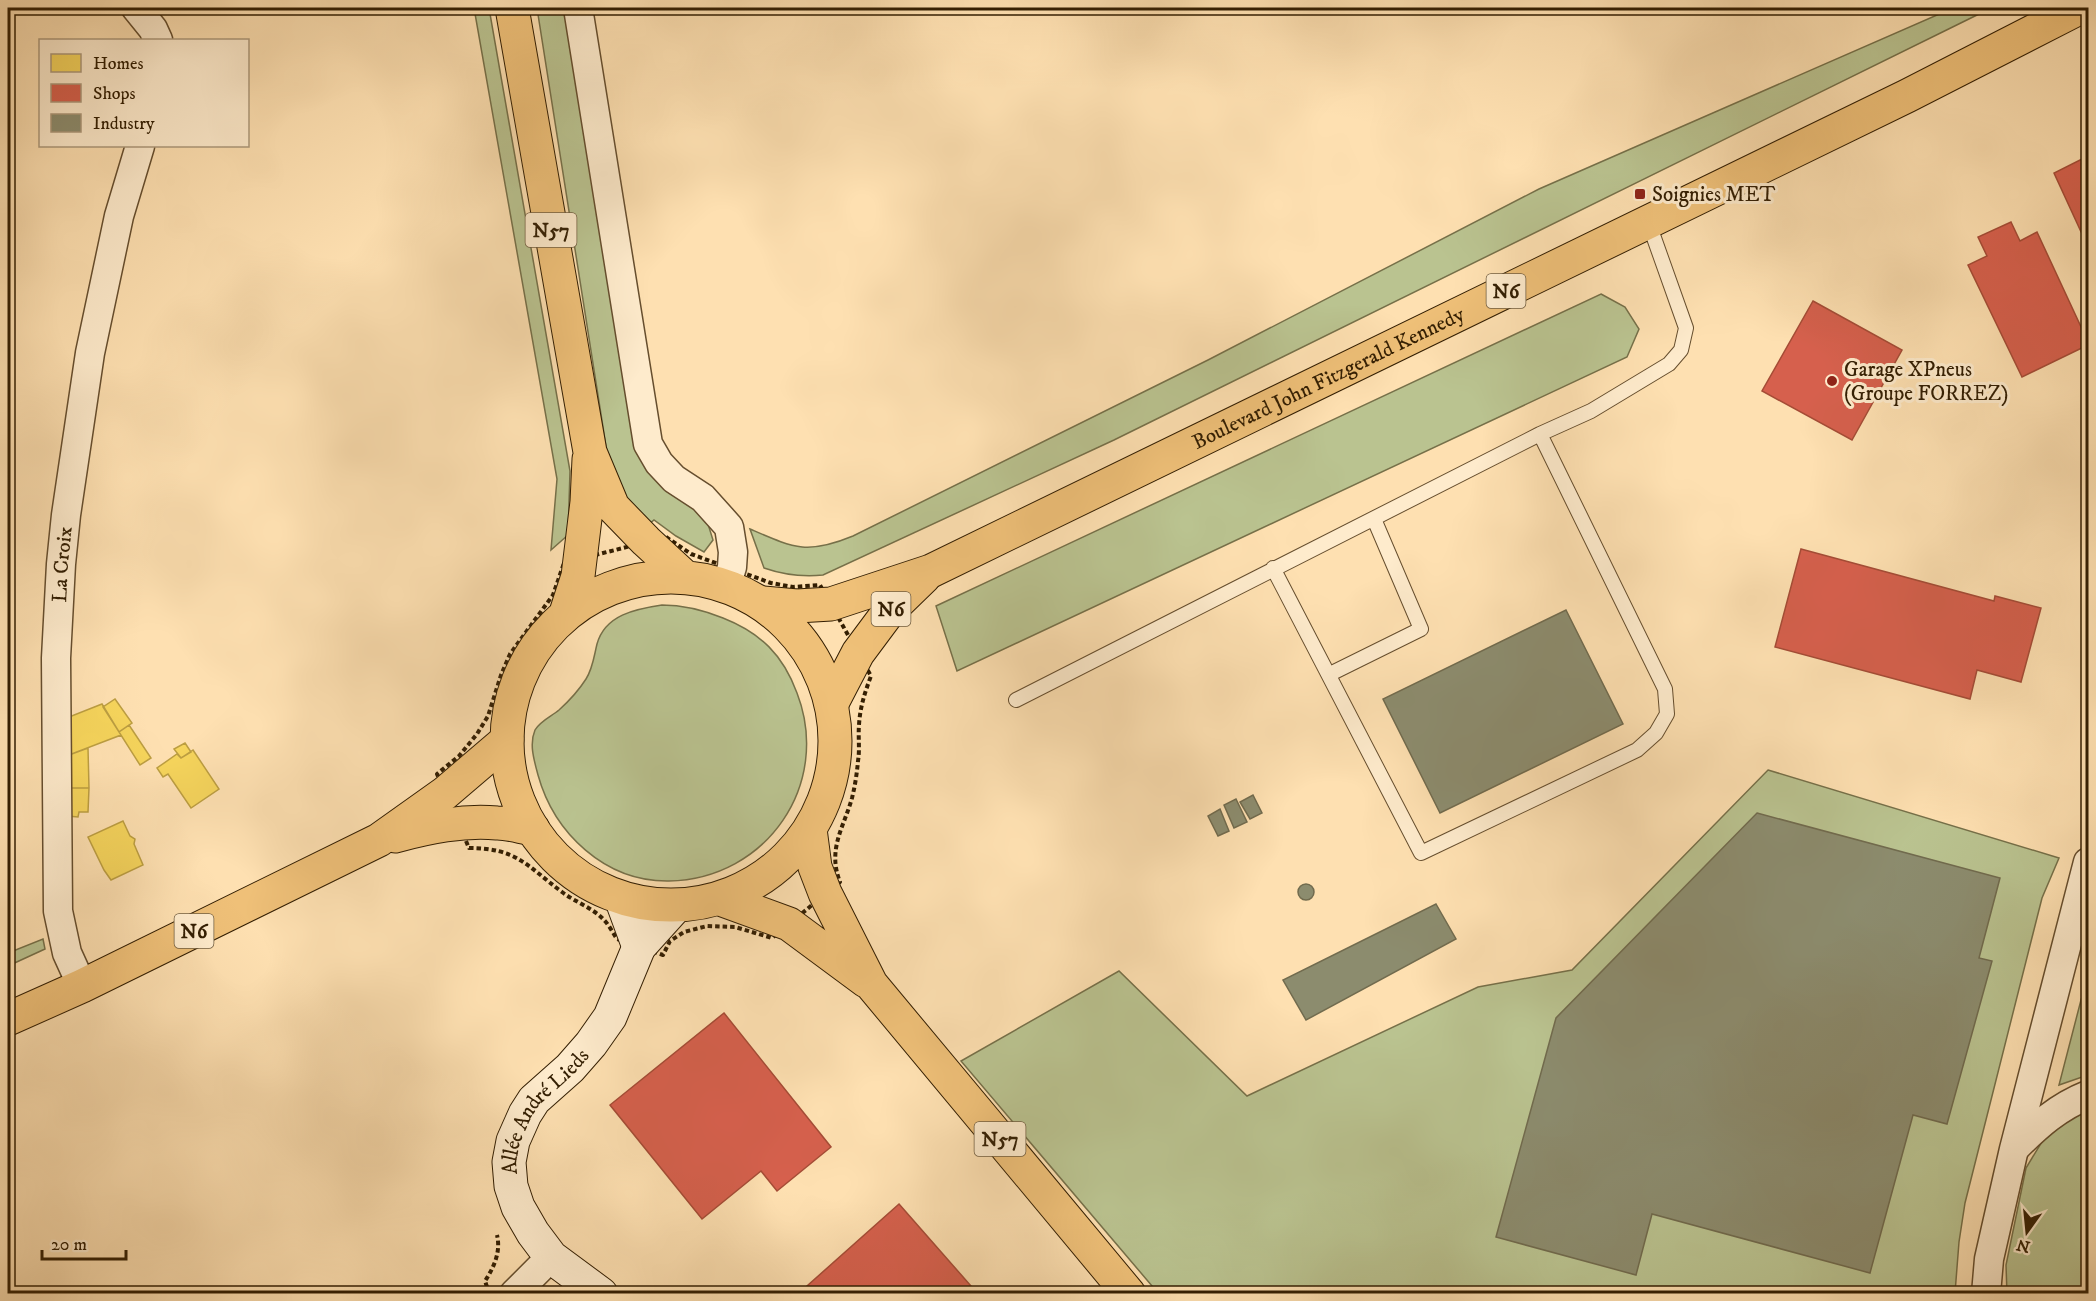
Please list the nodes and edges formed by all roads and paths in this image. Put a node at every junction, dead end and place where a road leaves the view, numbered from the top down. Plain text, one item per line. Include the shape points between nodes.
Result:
1 (136, 8) edge
2 (512, 8) edge
3 (578, 8) edge
4 (2079, 8) edge
5 (158, 39) edge
6 (140, 147) edge
7 (1648, 221) junction
8 (1540, 434) junction
9 (590, 452) junction
10 (1374, 519) junction
11 (564, 563) dead end
12 (1273, 568) junction
13 (931, 571) junction
14 (685, 577) junction
15 (726, 587) junction
16 (763, 603) junction
17 (565, 616) junction
18 (1329, 674) junction
19 (872, 676) dead end
20 (1016, 700) dead end
21 (832, 703) junction
22 (507, 740) junction
23 (437, 774) dead end
24 (533, 829) junction
25 (810, 830) junction
26 (379, 840) junction
27 (469, 848) dead end
28 (2088, 862) edge
29 (840, 882) dead end
30 (621, 898) junction
31 (723, 900) junction
32 (676, 906) junction
33 (772, 938) dead end
34 (640, 947) junction
35 (871, 984) junction
36 (82, 986) junction
37 (8, 1019) edge
38 (2088, 1095) edge
39 (2014, 1149) junction
40 (551, 1257) junction
41 (514, 1293) edge
42 (601, 1293) edge
43 (1130, 1293) edge
44 (1986, 1293) edge

1 - 5 street
2 - 9 main road, N57
3 - 15 street via 648,444 674,480 703,498 729,527 732,559
4 - 7 main road, Boulevard John Fitzgerald Kennedy / N6
6 - 36 street, La Croix via 119,216 90,353 62,564 56,658 57,911 67,953
7 - 8 lane via 1686,328 1681,350 1669,364 1591,411
7 - 13 main road, Boulevard John Fitzgerald Kennedy / N6
8 - 10 lane
8 - 18 lane via 1665,689 1667,714 1656,734 1636,750 1421,853
9 - 14 main road, N57 via 613,507
9 - 17 main road, N57 via 578,576
10 - 12 lane
10 - 18 lane via 1421,629
11 - 23 path via 553,595 510,654 488,716 459,756
12 - 18 lane
12 - 20 lane
13 - 16 main road, Boulevard John Fitzgerald Kennedy / N6 via 831,604
13 - 21 main road, Boulevard John Fitzgerald Kennedy / N6 via 890,610 858,653
14 - 15 main road
14 - 17 main road via 635,580 586,600
15 - 16 main road
16 - 21 main road via 781,618 813,657
17 - 22 main road via 540,641 521,671 511,704
19 - 29 path via 860,712 852,798 837,839 836,872
21 - 25 main road via 836,725 833,770
22 - 24 main road via 510,773
22 - 26 main road, N6 via 445,793
24 - 26 main road, N6 via 498,823 458,823
24 - 30 main road via 552,856 574,875
25 - 31 main road via 787,857 760,879
25 - 35 main road, N57 via 815,867 825,893
26 - 36 main road, N6
27 - 34 path via 495,850 522,860
28 - 39 street
30 - 32 main road
30 - 34 street
31 - 32 main road
31 - 35 main road, N57 via 789,924
32 - 34 street, Allée André Lieds
33 - 34 path via 735,927 707,926 684,932 670,941
34 - 40 street, Allée André Lieds via 610,1017 570,1068 534,1100 513,1141 509,1162 514,1197 532,1233
35 - 43 main road, N57
36 - 37 main road, N6
38 - 39 street via 2043,1120
39 - 44 street via 1989,1259
40 - 41 street
40 - 42 street, Allée André Lieds

